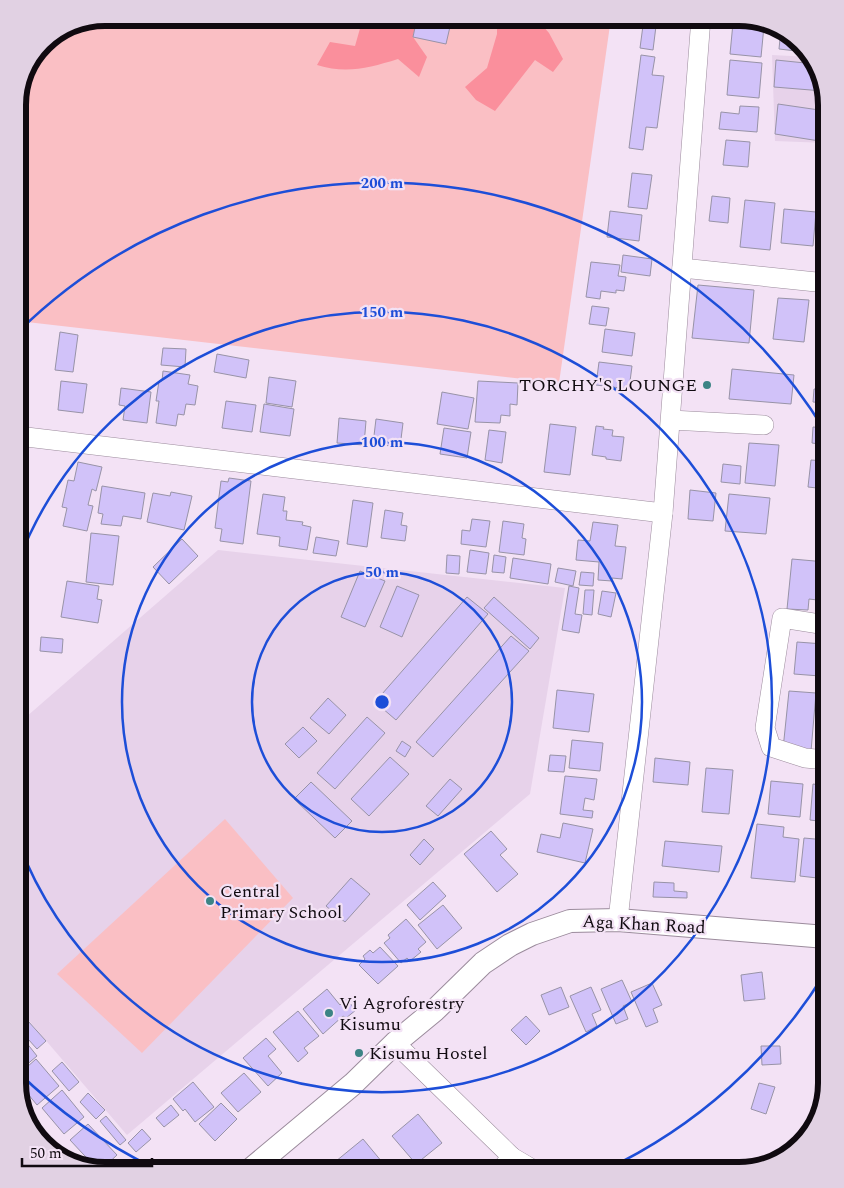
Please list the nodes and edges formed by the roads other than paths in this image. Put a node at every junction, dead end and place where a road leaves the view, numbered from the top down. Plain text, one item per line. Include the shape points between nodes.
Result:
1 (700, 26) edge
2 (682, 268) junction
3 (818, 282) edge
4 (671, 420) junction
5 (764, 426) dead end
6 (26, 437) edge
7 (663, 512) junction
8 (818, 623) edge
9 (818, 759) edge
10 (618, 920) junction
11 (818, 936) edge
12 (395, 1043) junction
13 (260, 1162) edge
14 (504, 1162) edge

1 - 2 street
2 - 3 street
2 - 4 street
4 - 5 street
4 - 7 street
6 - 7 street
7 - 10 street
8 - 9 street via 782,618 765,728 771,747
10 - 11 street, Aga Khan Road
10 - 12 street, Aga Khan Road via 570,921 510,945 483,963
12 - 13 street, Aga Khan Road via 353,1084
12 - 14 street

